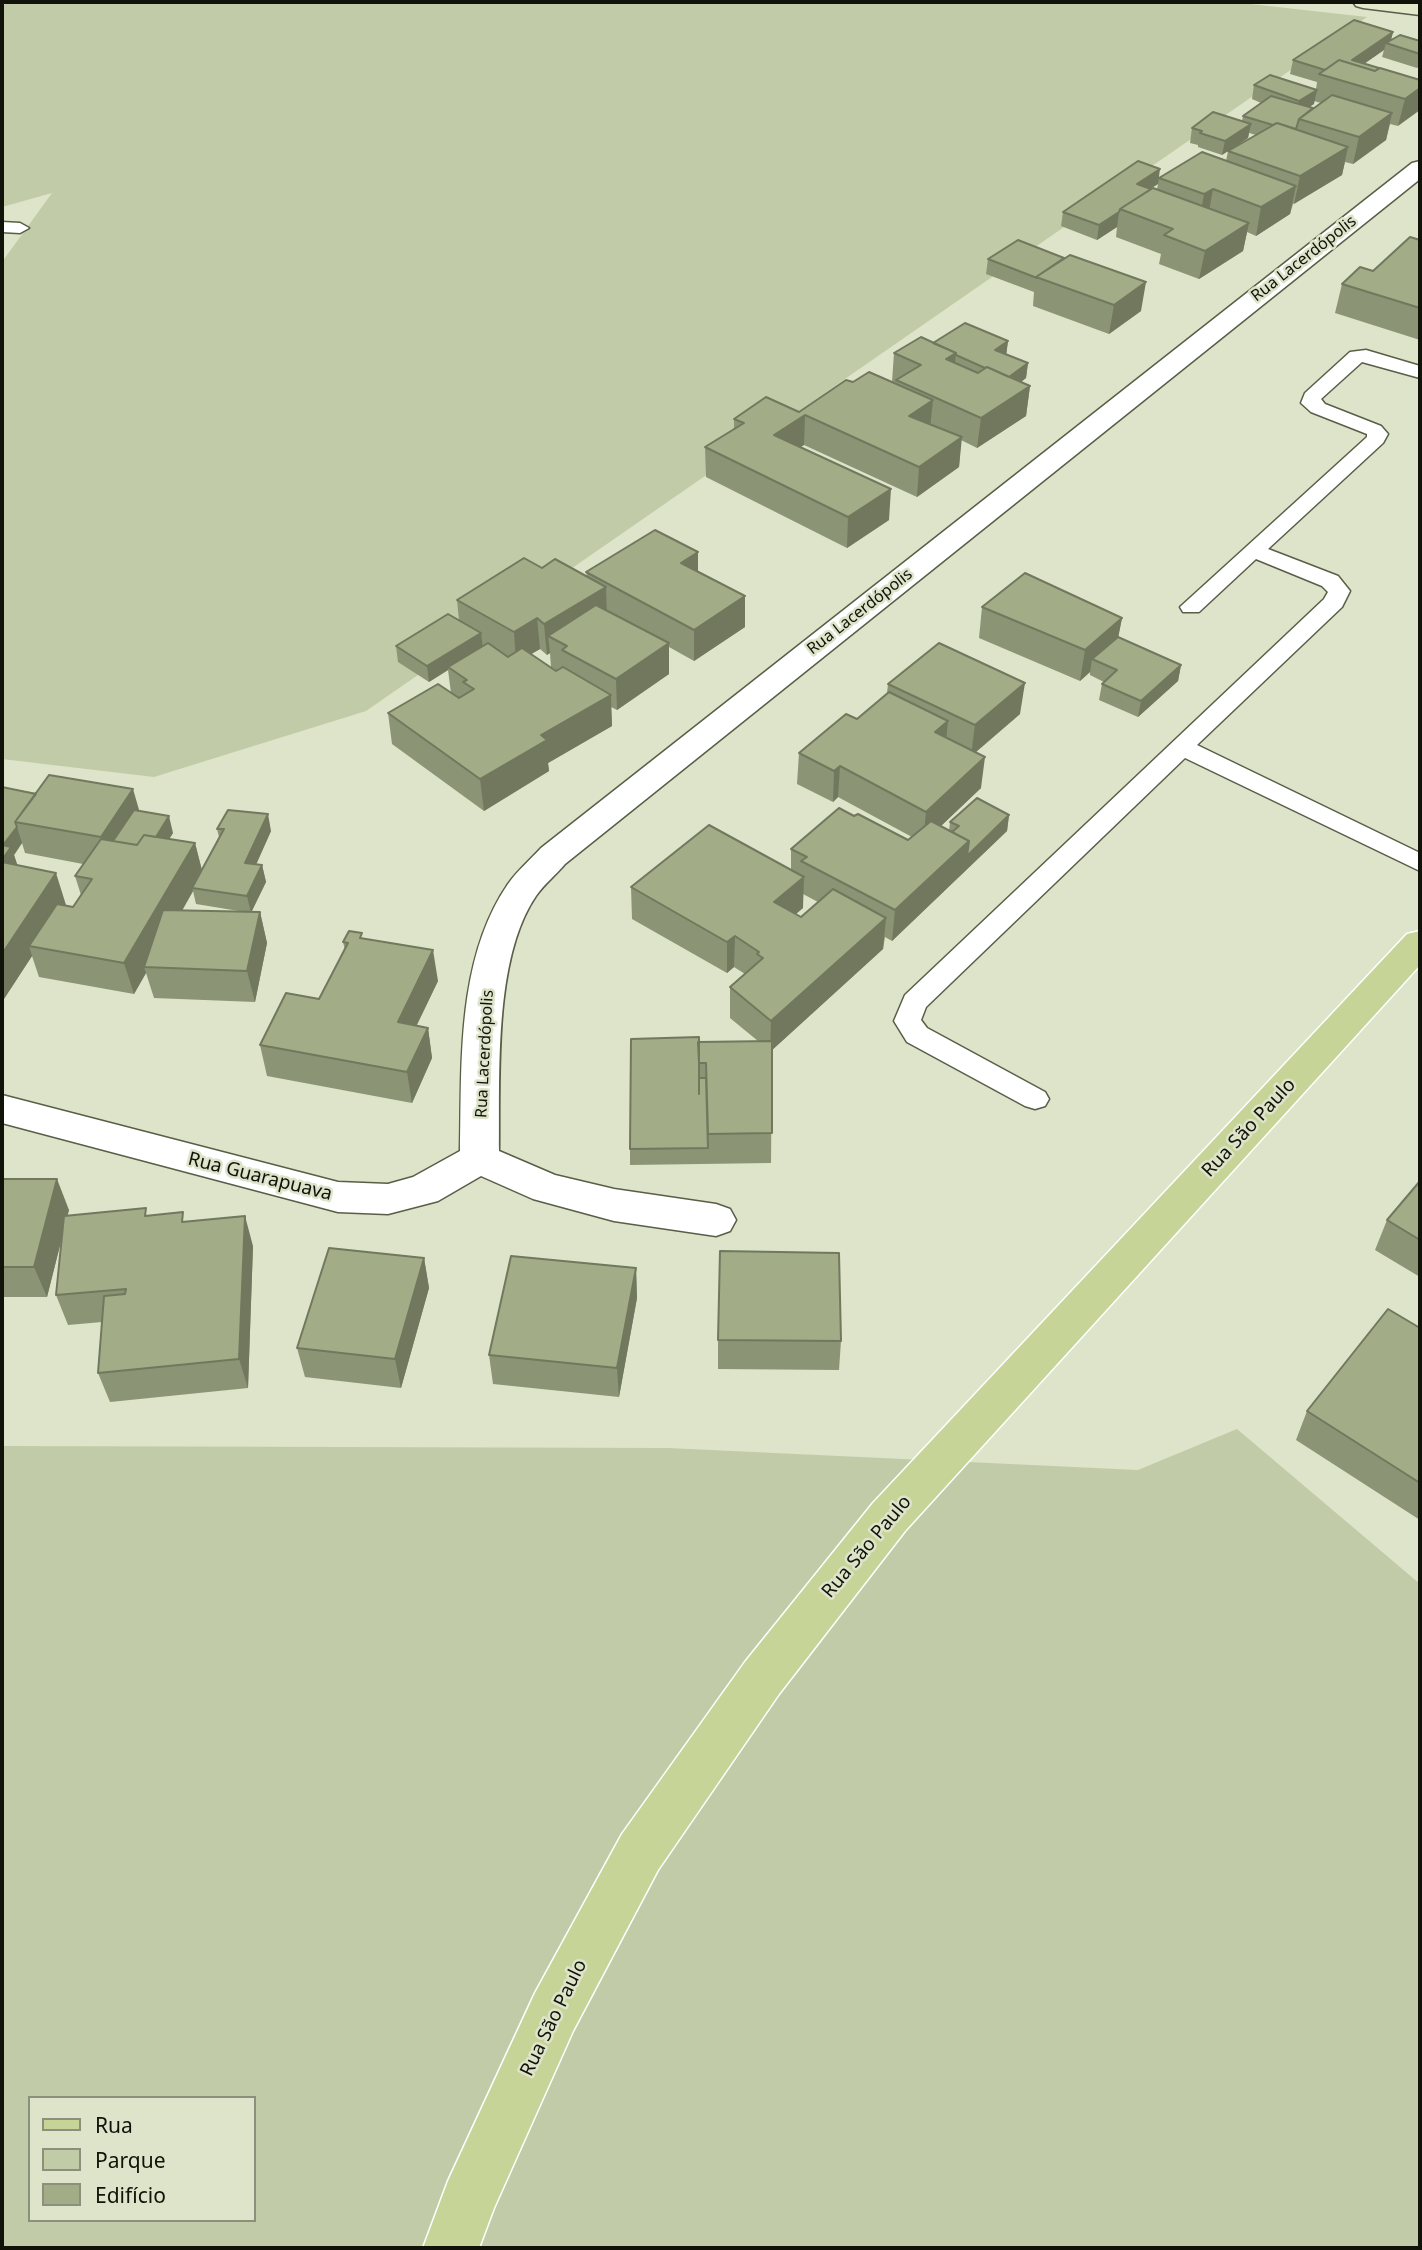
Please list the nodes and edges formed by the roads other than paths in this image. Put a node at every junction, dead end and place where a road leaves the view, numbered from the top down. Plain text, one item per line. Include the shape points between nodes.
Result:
1 (1363, 2) edge
2 (1420, 9) edge
3 (1420, 167) edge
4 (2, 227) edge
5 (20, 228) dead end
6 (1420, 372) edge
7 (1255, 551) junction
8 (1191, 607) dead end
9 (1184, 748) junction
10 (1420, 863) edge
11 (1420, 943) edge
12 (1035, 1099) dead end
13 (2, 1109) edge
14 (479, 1159) junction
15 (716, 1220) dead end
16 (450, 2248) edge

1 - 2 street
3 - 14 street, Rua Lacerdópolis via 553,856 519,895 496,946 485,1001
4 - 5 lane
6 - 7 lane via 1357,356 1312,397 1311,403 1318,408 1378,434
7 - 8 lane
7 - 9 lane via 1331,581 1339,591 1335,602
9 - 10 lane
9 - 12 lane via 914,1002 907,1021 917,1035
11 - 16 main road, Rua São Paulo via 889,1517 762,1678 640,1852 554,2012
13 - 14 street, Rua Guarapuava via 338,1197 388,1199 424,1190
14 - 15 street via 561,1191 614,1205

